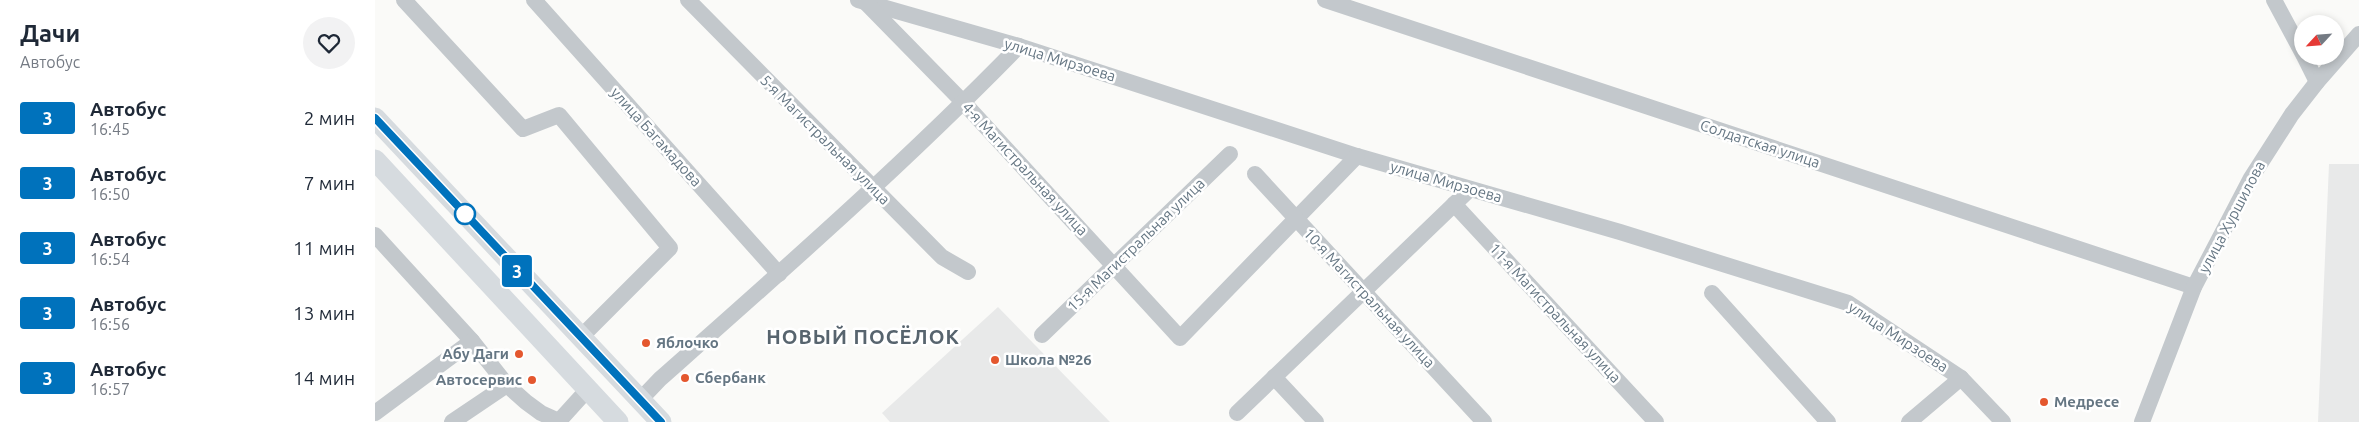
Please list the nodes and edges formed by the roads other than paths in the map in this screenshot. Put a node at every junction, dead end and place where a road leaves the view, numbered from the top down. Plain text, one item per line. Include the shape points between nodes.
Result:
1 (404, 0) edge
2 (534, 0) edge
3 (688, 0) edge
4 (1325, 0) edge
5 (2275, 0) edge
6 (862, 2) edge
7 (2359, 34) edge
8 (2294, 37) edge
9 (1019, 46) junction
10 (2308, 65) edge
11 (2317, 82) junction
12 (964, 103) junction
13 (375, 118) edge
14 (1230, 154) dead end
15 (1357, 156) junction
16 (375, 160) edge
17 (1255, 174) dead end
18 (872, 189) junction
19 (1470, 189) junction
20 (1454, 204) junction
21 (1296, 219) junction
22 (375, 236) edge
23 (1114, 265) junction
24 (967, 272) dead end
25 (779, 274) junction
26 (2194, 287) junction
27 (1363, 292) junction
28 (1712, 293) dead end
29 (1042, 335) dead end
30 (580, 338) junction
31 (471, 341) junction
32 (1274, 377) junction
33 (1961, 378) junction
34 (507, 384) junction
35 (588, 389) junction
36 (640, 400) junction
37 (375, 413) edge
38 (1237, 413) dead end
39 (560, 421) edge
40 (452, 422) edge
41 (619, 422) edge
42 (661, 422) edge
43 (1316, 422) edge
44 (1484, 422) edge
45 (1656, 422) edge
46 (1828, 422) edge
47 (1909, 422) edge
48 (2003, 422) edge
49 (2142, 422) edge

1 - 30 street via 523,129 559,115 670,248
2 - 25 street, улица Багамадова
3 - 18 street, 5-я Магистральная улица
4 - 26 street, Солдатская улица
5 - 8 street
6 - 9 street, улица Мирзоева
6 - 12 street, 4-я Магистральная улица
7 - 11 street, улица Хуршилова
9 - 12 street
9 - 15 street, улица Мирзоева
10 - 11 street
11 - 26 street, улица Хуршилова via 2251,178
12 - 18 street
12 - 23 street, 4-я Магистральная улица
13 - 30 main road
14 - 23 street, 15-я Магистральная улица
15 - 19 street, улица Мирзоева
15 - 21 street
16 - 35 main road
17 - 21 street, 10-я Магистральная улица
18 - 24 street, 5-я Магистральная улица via 942,257
18 - 25 street
19 - 20 street
19 - 33 street, улица Мирзоева via 1848,303
20 - 27 street
20 - 45 street, 11-я Магистральная улица
21 - 23 street, 4-я Магистральная улица via 1180,338
21 - 27 street, 10-я Магистральная улица
22 - 31 street
23 - 29 street, 15-я Магистральная улица
25 - 36 street
26 - 49 street, улица Хуршилова
27 - 32 street
27 - 44 street, 10-я Магистральная улица
28 - 46 street
30 - 36 main road
31 - 34 street
31 - 37 street
32 - 38 street
32 - 43 street
33 - 47 street
33 - 48 street, улица Мирзоева
34 - 39 street via 534,408
34 - 40 street
35 - 39 street
35 - 41 main road
36 - 42 main road

